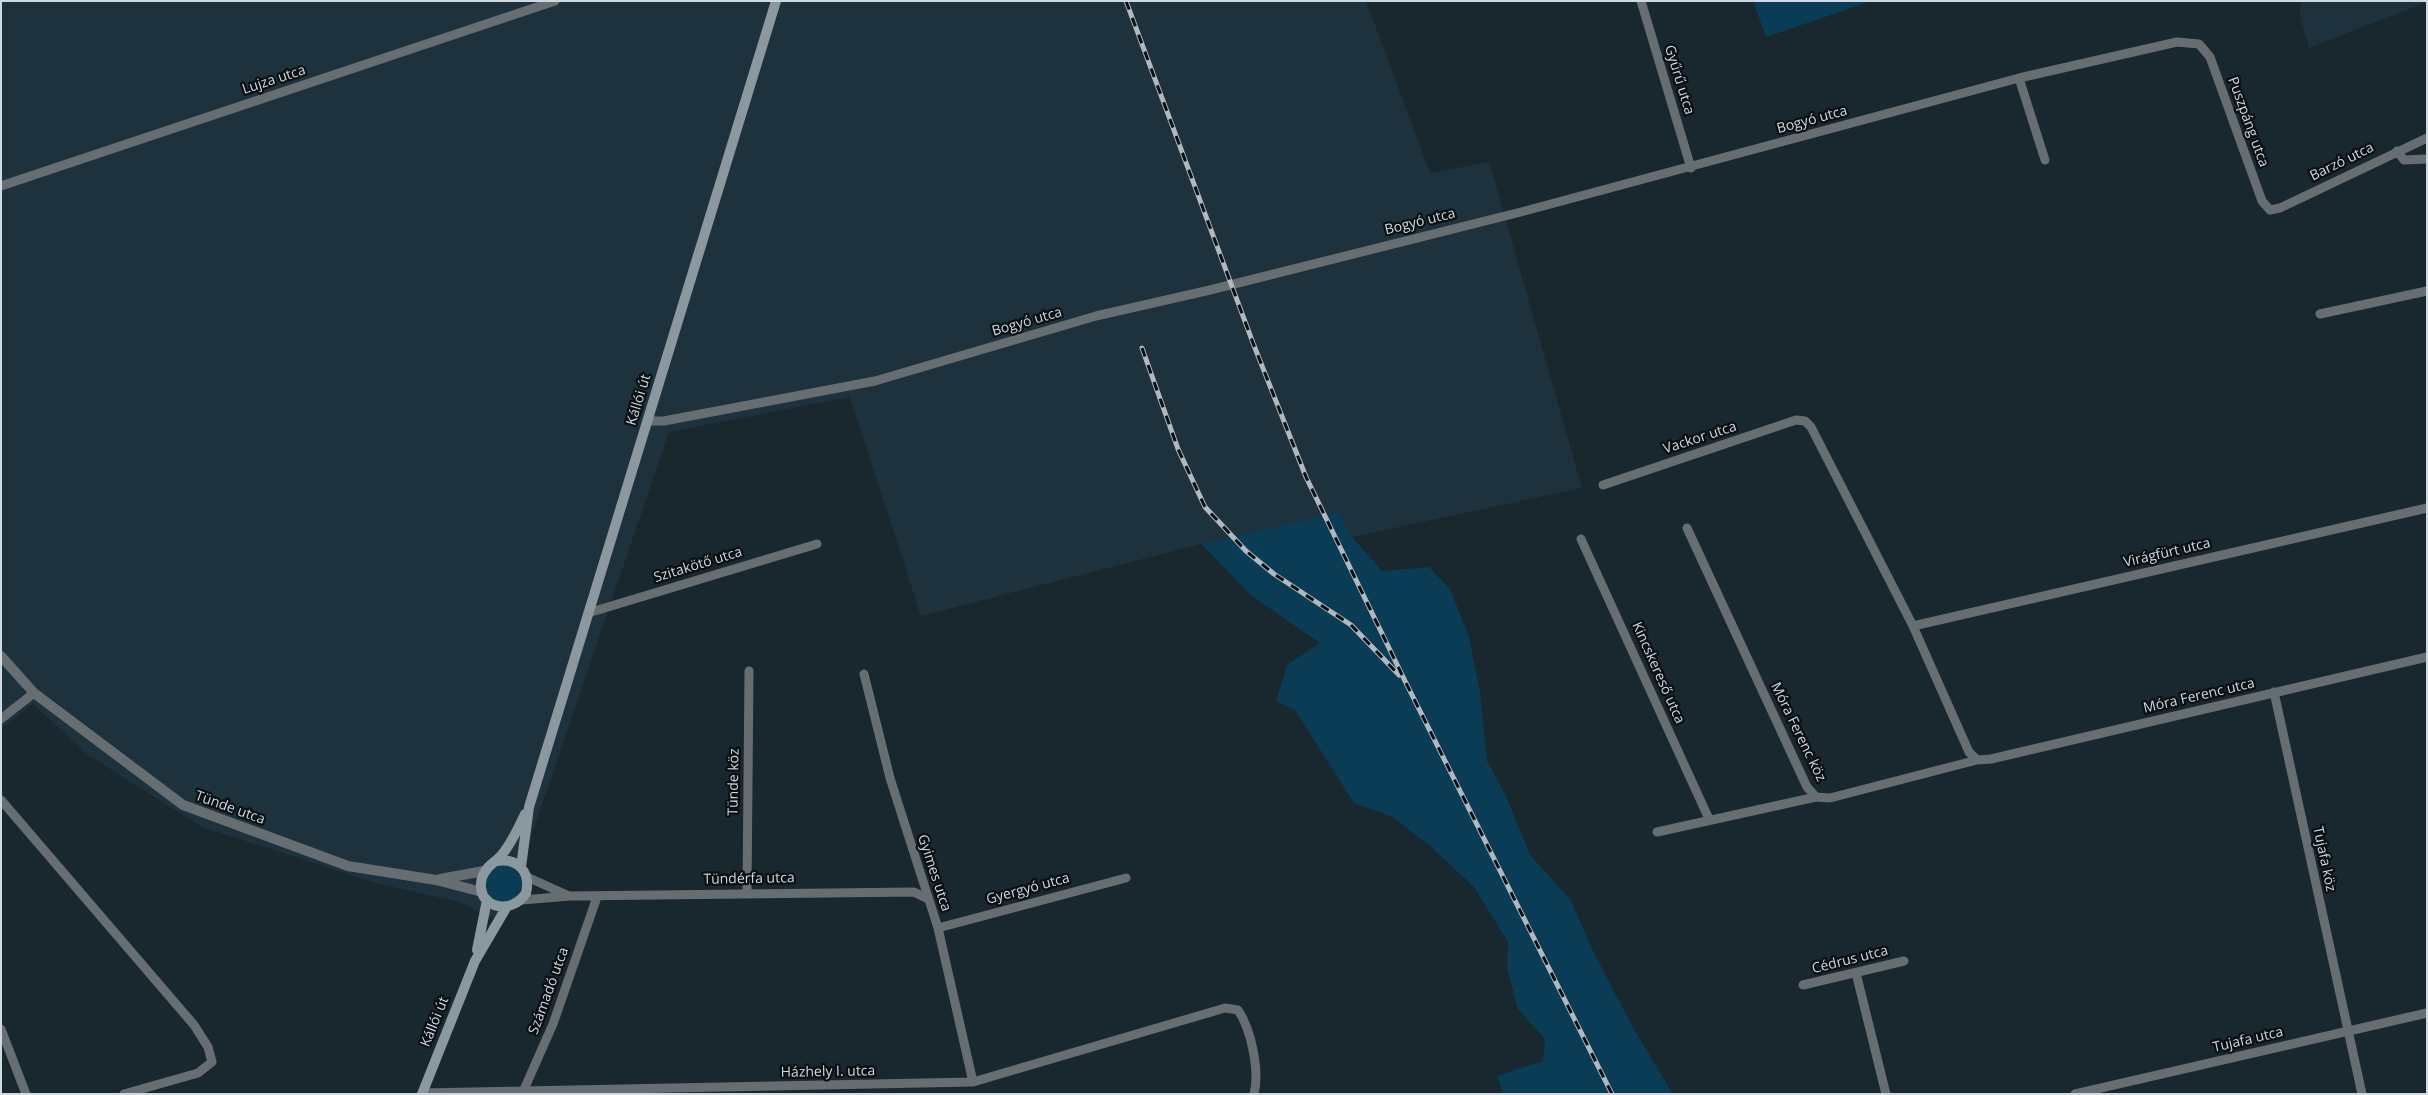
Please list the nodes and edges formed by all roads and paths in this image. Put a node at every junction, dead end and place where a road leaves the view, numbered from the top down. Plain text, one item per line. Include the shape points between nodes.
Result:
1 (555, 1) edge
2 (776, 1) edge
3 (1641, 1) edge
4 (2199, 44) joint
5 (2018, 78) junction
6 (2427, 138) edge
7 (2397, 151) junction
8 (2427, 159) edge
9 (2044, 160) dead end
10 (1691, 168) junction
11 (1, 186) edge
12 (2270, 210) joint
13 (2427, 291) edge
14 (2320, 314) dead end
15 (647, 421) junction
16 (1603, 485) dead end
17 (2427, 508) edge
18 (1687, 528) dead end
19 (1582, 539) dead end
20 (817, 544) dead end
21 (588, 613) junction
22 (1913, 626) junction
23 (1, 656) edge
24 (2427, 657) edge
25 (749, 671) dead end
26 (864, 674) dead end
27 (34, 692) junction
28 (2274, 692) junction
29 (1, 719) edge
30 (1977, 760) junction
31 (1816, 797) junction
32 (1, 800) edge
33 (529, 807) junction
34 (1709, 819) junction
35 (1657, 832) dead end
36 (496, 862) junction
37 (521, 867) junction
38 (484, 871) junction
39 (527, 877) junction
40 (1126, 878) dead end
41 (436, 880) junction
42 (746, 893) junction
43 (485, 896) junction
44 (570, 896) junction
45 (597, 897) junction
46 (926, 898) junction
47 (522, 900) junction
48 (506, 908) junction
49 (938, 928) junction
50 (475, 961) junction
51 (1904, 961) dead end
52 (1856, 973) junction
53 (1803, 985) dead end
54 (2427, 1013) edge
55 (1, 1029) edge
56 (2348, 1031) junction
57 (973, 1082) junction
58 (523, 1093) edge
59 (26, 1094) edge
60 (124, 1094) edge
61 (422, 1094) edge
62 (1254, 1094) edge
63 (1886, 1094) edge
64 (2075, 1094) edge
65 (2362, 1094) edge

1 - 11 street, Lujza utca
2 - 15 main road, Kállói út
3 - 10 street, Gyűrű utca
4 - 5 street, Bogyó utca via 2177,42
4 - 12 street, Puszpáng utca via 2210,57 2262,202
5 - 9 street
5 - 10 street, Bogyó utca
6 - 7 street, Barzó utca
7 - 8 street via 2404,160
7 - 12 street, Barzó utca
10 - 15 street, Bogyó utca via 1096,316 875,381 664,421
13 - 14 street
15 - 21 main road, Kállói út
16 - 22 street, Vackor utca via 1796,420 1805,421 1811,427
17 - 22 street, Virágfürt utca
18 - 31 street, Móra Ferenc köz via 1807,787
19 - 34 street, Kincskereső utca
20 - 21 street, Szitakötő utca
21 - 33 main road, Kállói út
22 - 30 street via 1969,752
23 - 27 street, Tünde utca
24 - 28 street, Móra Ferenc utca
25 - 42 street, Tünde köz
26 - 46 street, Gyimes utca via 890,778
27 - 29 street
27 - 41 street, Tünde utca via 183,805 348,866
28 - 30 street, Móra Ferenc utca
28 - 56 street, Tujafa köz
30 - 31 street, Móra Ferenc köz via 1830,798
31 - 34 street
32 - 60 street via 194,1025 208,1047 212,1062 198,1072
33 - 36 main road, Kállói út via 512,841
33 - 37 main road, Kállói út
34 - 35 street
36 - 37 main road via 505,860
36 - 38 main road, Kállói út
37 - 39 main road
38 - 41 street, Tünde utca
38 - 43 main road, Kállói út via 481,881
39 - 44 street, Tündérfa utca
39 - 47 main road via 528,885
40 - 49 street, Gyergyó utca
41 - 43 street, Tünde utca
42 - 45 street, Tündérfa utca
42 - 46 street, Tündérfa utca via 914,892
43 - 48 main road via 499,907
43 - 50 main road, Kállói út
44 - 45 street, Tündérfa utca
44 - 47 street, Tündérfa utca
45 - 58 street, Számadó utca via 553,1024
46 - 49 street, Gyimes utca
47 - 48 main road
48 - 50 main road, Kállói út
49 - 57 street, Gyimes utca
50 - 61 main road, Kállói út
51 - 52 street, Cédrus utca
52 - 53 street, Cédrus utca
52 - 63 street
54 - 56 street, Tujafa utca
55 - 59 street
56 - 64 street, Tujafa utca
56 - 65 street, Tujafa köz
57 - 58 street, Házhely I. utca
57 - 62 street, Házhely I. utca via 1225,1008 1238,1010 1246,1021 1258,1080
58 - 61 street, Házhely I. utca

